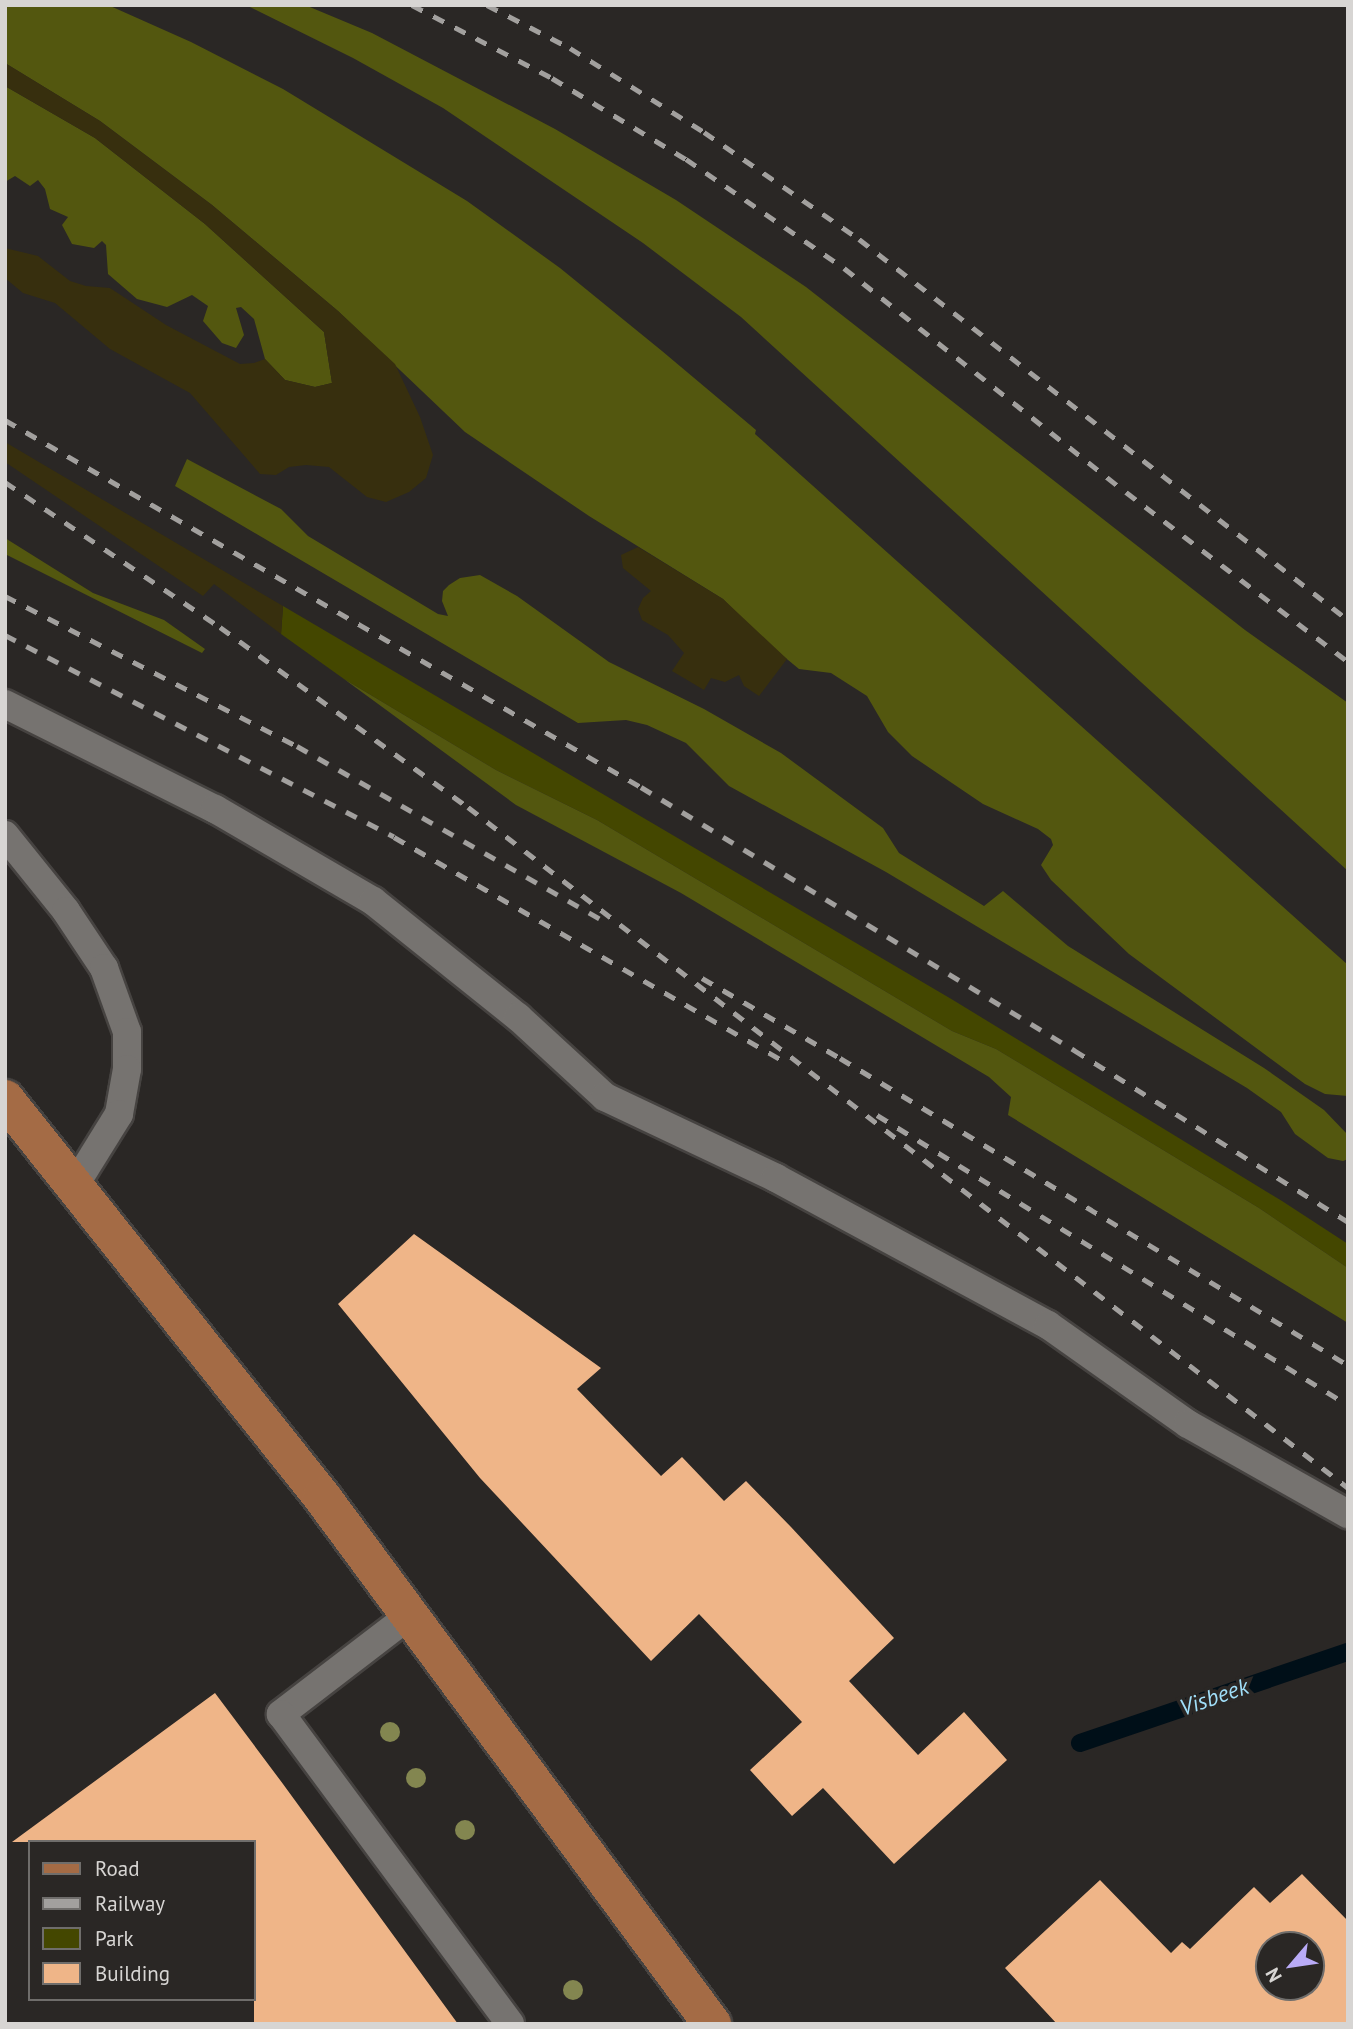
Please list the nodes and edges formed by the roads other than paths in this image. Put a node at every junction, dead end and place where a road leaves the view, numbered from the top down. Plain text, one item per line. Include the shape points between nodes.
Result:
1 (5, 704) edge
2 (5, 835) edge
3 (5, 1099) edge
4 (75, 1185) junction
5 (1348, 1514) edge
6 (410, 1615) junction
7 (510, 2024) edge
8 (712, 2024) edge

1 - 5 lane via 215,809 373,901 518,1017 604,1097 776,1178 1048,1325 1188,1424
2 - 4 lane via 66,911 104,968 127,1032 127,1069 119,1114
3 - 4 main road
4 - 6 main road
6 - 7 lane via 281,1714
6 - 8 main road

